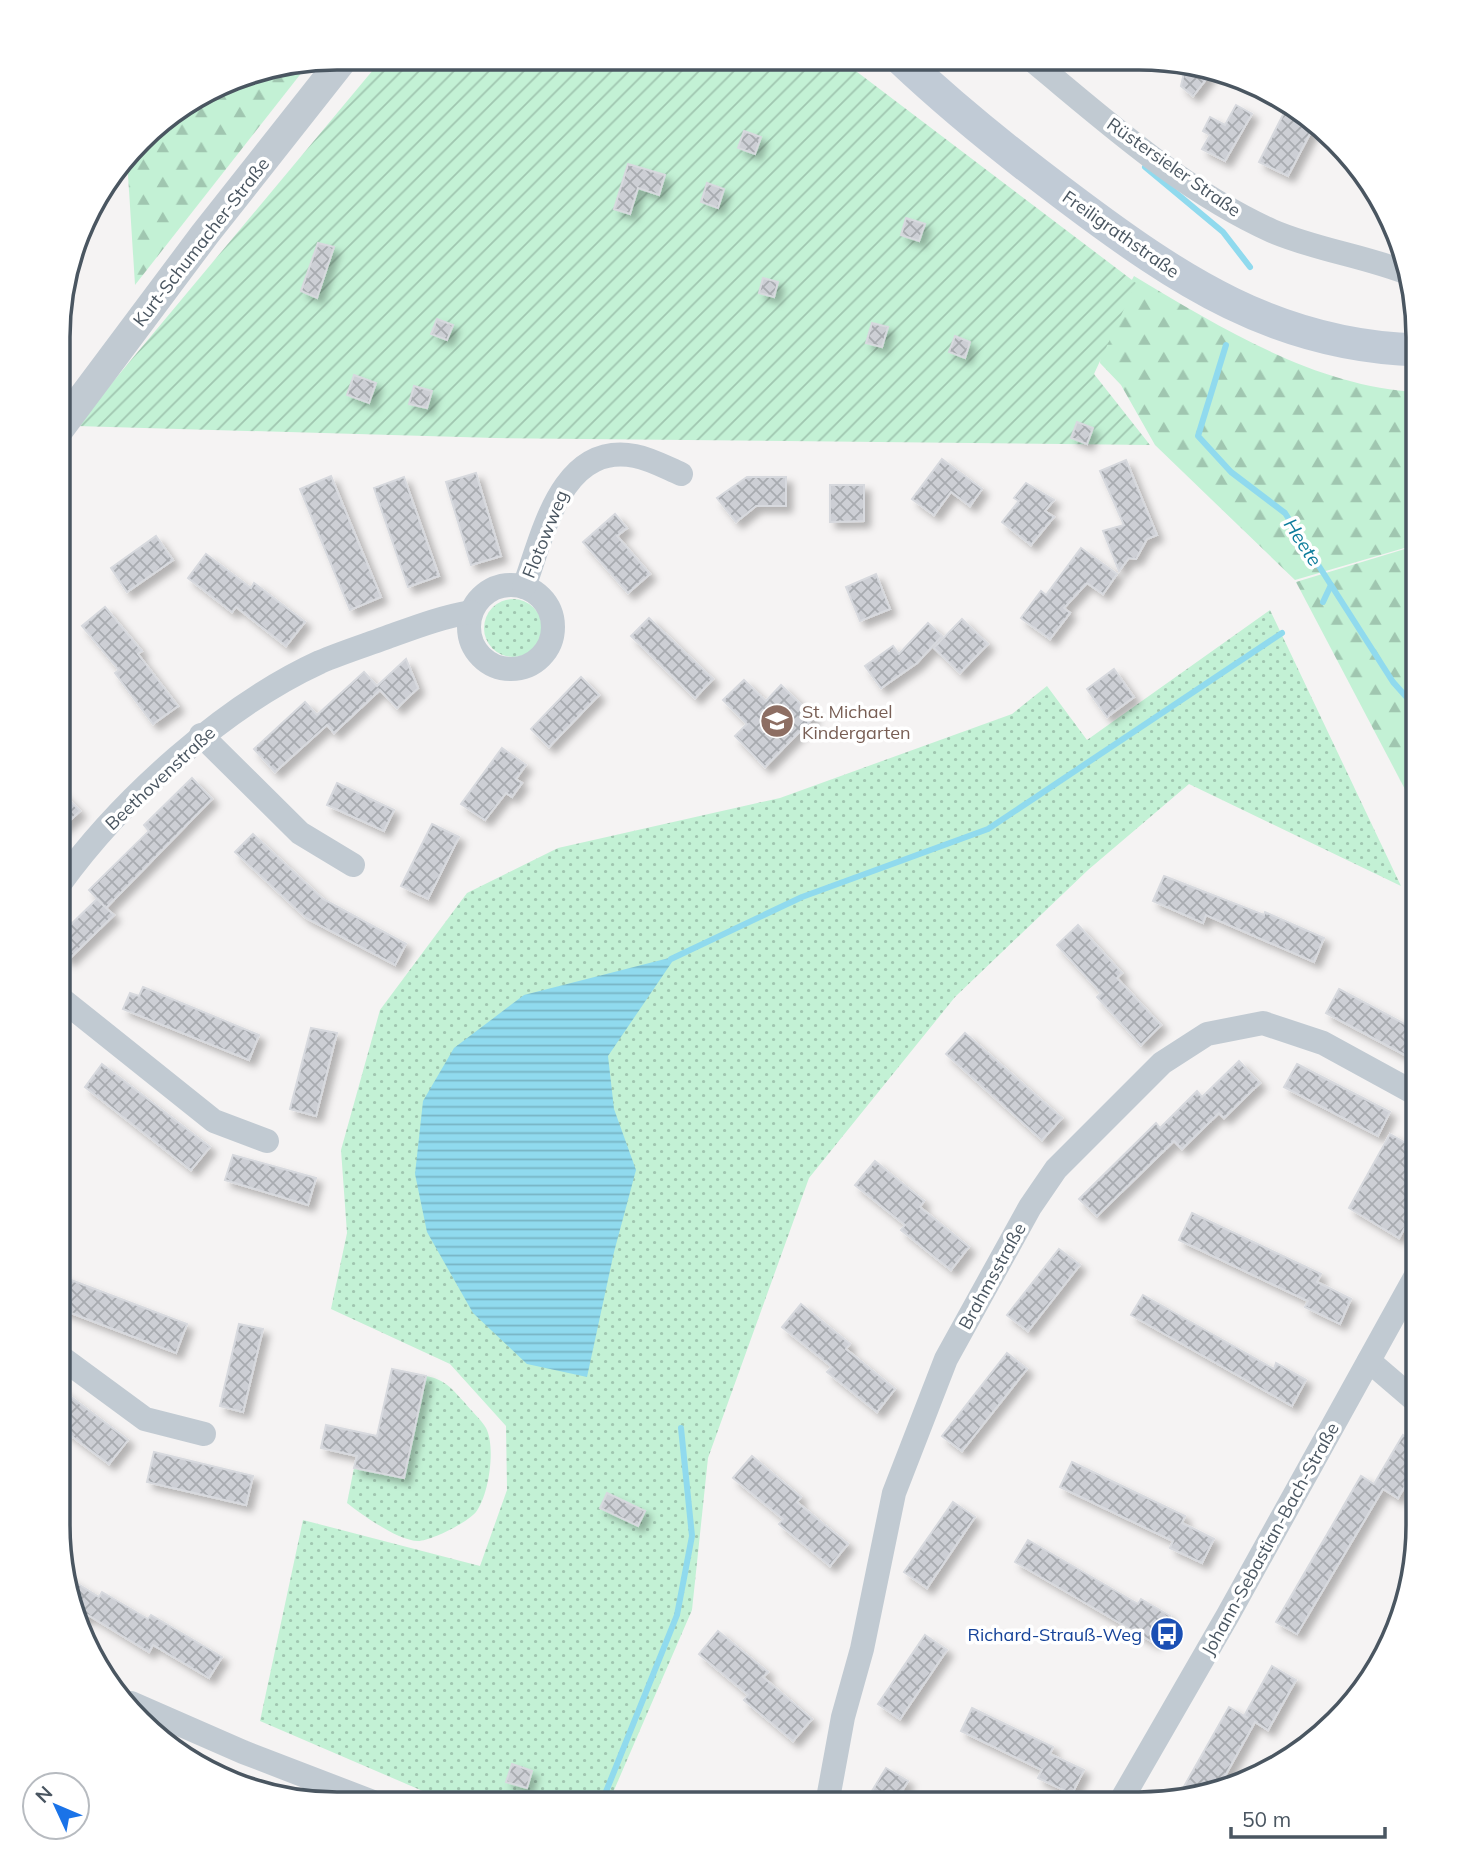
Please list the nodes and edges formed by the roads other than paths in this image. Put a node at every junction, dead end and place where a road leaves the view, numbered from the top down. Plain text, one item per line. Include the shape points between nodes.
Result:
1 (334, 70) edge
2 (913, 70) edge
3 (1044, 70) edge
4 (1397, 270) edge
5 (1406, 348) edge
6 (70, 415) edge
7 (681, 474) dead end
8 (524, 587) junction
9 (471, 612) junction
10 (201, 735) junction
11 (353, 865) dead end
12 (70, 871) edge
13 (70, 1006) edge
14 (1406, 1088) edge
15 (267, 1141) dead end
16 (1406, 1294) edge
17 (1369, 1361) junction
18 (70, 1364) edge
19 (1406, 1393) edge
20 (204, 1434) dead end
21 (142, 1708) edge
22 (344, 1792) edge
23 (829, 1792) edge
24 (1126, 1792) edge

1 - 6 street, Kurt-Schumacher-Straße
2 - 5 main road, Freiligrathstraße via 998,146 1144,254 1230,306 1339,340
3 - 4 street, Rüstersieler Straße via 1146,152 1218,202 1272,231
7 - 8 street, Flotowweg via 636,456 609,456 583,467 568,480 555,502
8 - 9 street via 499,586 477,600
8 - 9 street via 546,603 554,629 545,652 526,667 500,669 476,653 470,640
9 - 10 street, Beethovenstraße via 444,616 320,663
10 - 11 street via 300,833
10 - 12 street, Beethovenstraße via 84,851
13 - 15 street via 214,1121
14 - 23 street, Brahmsstraße via 1323,1043 1263,1023 1207,1034 1161,1063 1056,1169 946,1359 894,1493
16 - 17 street, Johann-Sebastian-Bach-Straße
17 - 19 street
17 - 24 street, Johann-Sebastian-Bach-Straße
18 - 20 street via 145,1419
21 - 22 street

